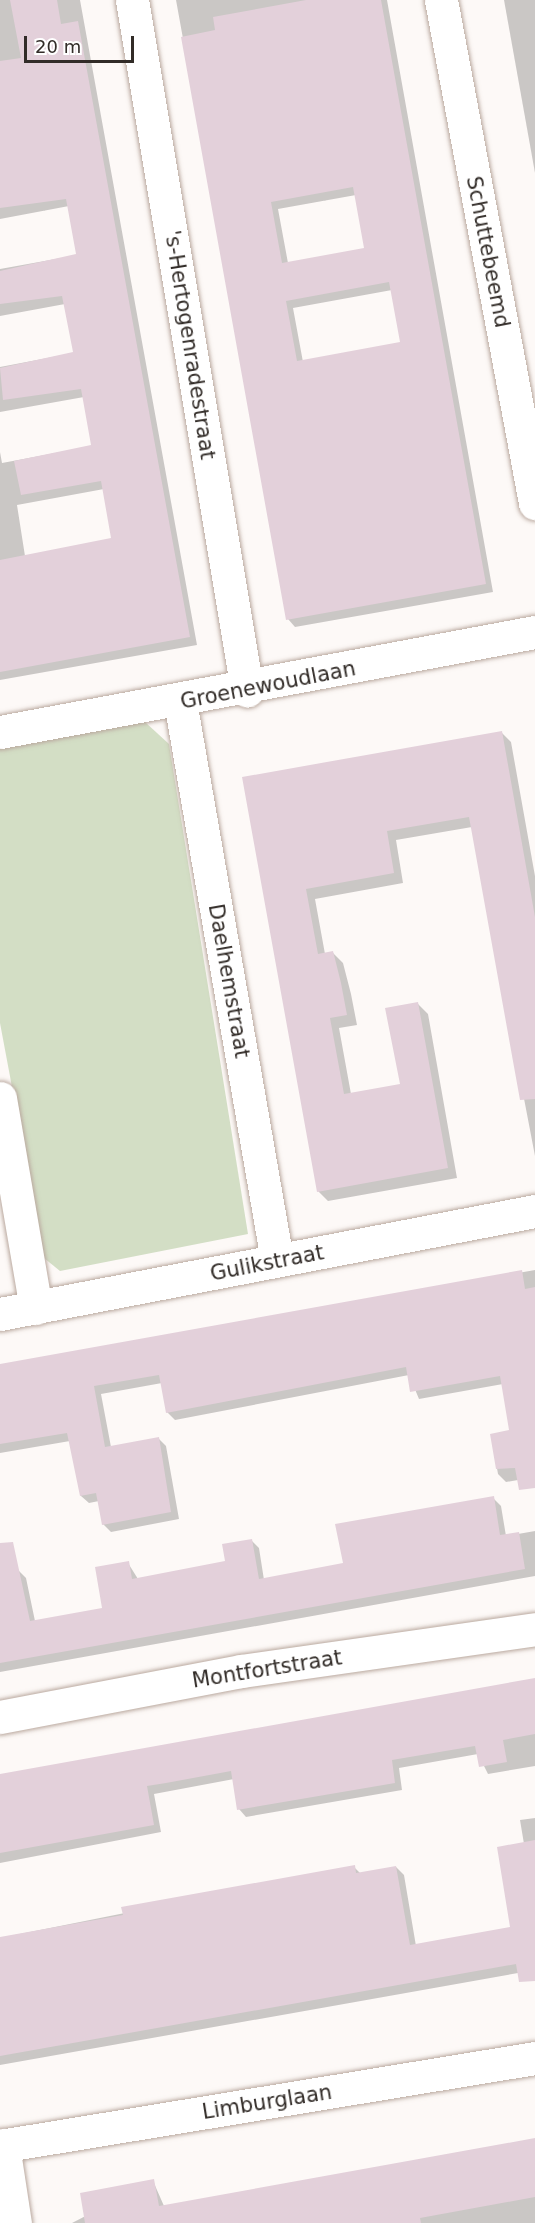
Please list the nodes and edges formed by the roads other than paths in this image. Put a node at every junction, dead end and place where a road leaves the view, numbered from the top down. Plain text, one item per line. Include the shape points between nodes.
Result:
1 (132, 0) edge
2 (441, 0) edge
3 (535, 503) edge
4 (535, 632) edge
5 (247, 690) junction
6 (180, 701) junction
7 (0, 732) edge
8 (0, 1098) edge
9 (535, 1211) edge
10 (278, 1260) junction
11 (36, 1308) junction
12 (0, 1314) edge
13 (535, 1629) edge
14 (0, 1717) edge
15 (535, 2058) edge
16 (2, 2145) edge
17 (15, 2223) edge

1 - 5 street, 's-Hertogenradestraat
2 - 3 street, Schuttebeemd
4 - 5 street, Groenewoudlaan
5 - 6 street, Groenewoudlaan
6 - 7 street, Groenewoudlaan
6 - 10 street, Daelhemstraat
8 - 11 street
9 - 10 street, Gulikstraat
10 - 11 street, Gulikstraat
11 - 12 street, Gulikstraat
13 - 14 street, Montfortstraat via 241,1671
15 - 16 street, Limburglaan
16 - 17 street

